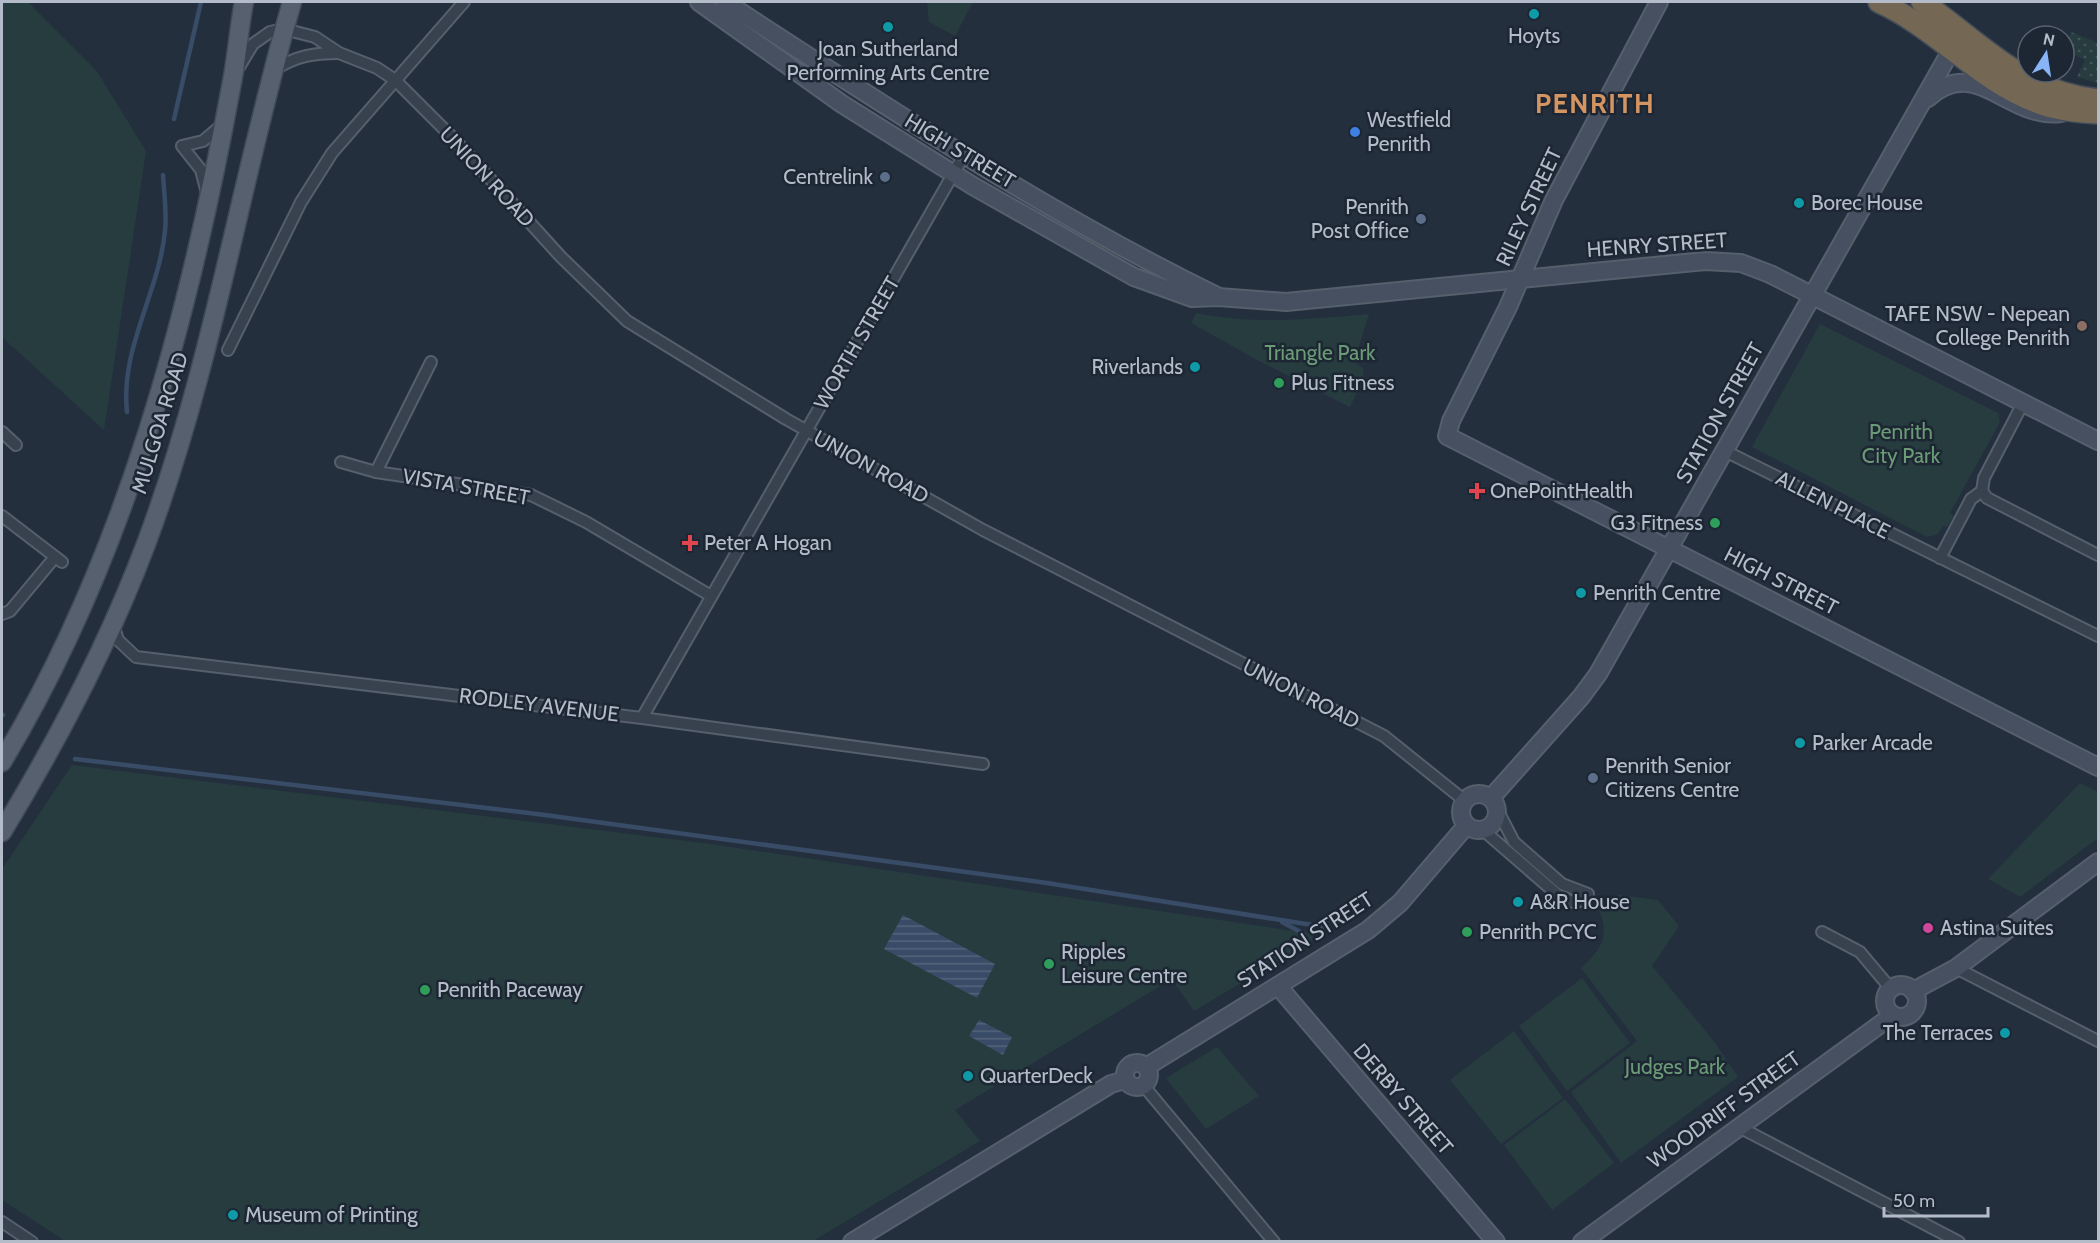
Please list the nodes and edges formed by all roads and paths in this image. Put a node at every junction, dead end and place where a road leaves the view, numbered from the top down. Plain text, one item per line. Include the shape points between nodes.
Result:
1 (244, 2) edge
2 (292, 2) edge
3 (464, 2) edge
4 (699, 2) edge
5 (725, 2) edge
6 (1659, 2) edge
7 (1879, 2) edge
8 (1923, 2) edge
9 (284, 29) junction
10 (1957, 40) junction
11 (339, 52) junction
12 (272, 71) junction
13 (232, 80) junction
14 (395, 80) junction
15 (2098, 100) edge
16 (1917, 110) junction
17 (2074, 111) junction
18 (2098, 113) edge
19 (223, 124) junction
20 (964, 155) junction
21 (953, 174) junction
22 (208, 197) junction
23 (1520, 279) junction
24 (1812, 295) junction
25 (1218, 297) junction
26 (1286, 302) joint
27 (228, 350) dead end
28 (432, 362) dead end
29 (2023, 403) junction
30 (806, 430) junction
31 (2, 432) edge
32 (1446, 434) joint
33 (2098, 441) edge
34 (16, 445) dead end
35 (1725, 451) junction
36 (341, 462) dead end
37 (376, 472) junction
38 (1982, 491) junction
39 (2, 516) edge
40 (1669, 550) junction
41 (2098, 555) edge
42 (1940, 558) junction
43 (711, 596) junction
44 (2, 614) edge
45 (114, 624) junction
46 (2098, 636) edge
47 (642, 718) junction
48 (2, 762) edge
49 (983, 764) dead end
50 (2098, 766) edge
51 (1465, 801) junction
52 (1494, 804) junction
53 (1466, 826) junction
54 (1483, 830) junction
55 (2, 832) edge
56 (2098, 862) edge
57 (1822, 932) dead end
58 (1956, 968) junction
59 (1278, 986) junction
60 (1891, 989) junction
61 (1913, 991) junction
62 (1893, 1015) junction
63 (2098, 1041) edge
64 (1146, 1067) junction
65 (1125, 1080) junction
66 (1143, 1085) junction
67 (1739, 1127) junction
68 (2, 1222) edge
69 (32, 1242) edge
70 (852, 1242) edge
71 (1274, 1242) edge
72 (1496, 1242) edge
73 (1582, 1242) edge
74 (1959, 1242) edge

1 - 13 main road, MULGOA ROAD
2 - 9 main road, MULGOA ROAD
3 - 14 street
4 - 21 street, HIGH STREET via 842,104
5 - 20 street, HIGH STREET
6 - 23 street, RILEY STREET via 1554,200
7 - 10 highway
8 - 10 highway
9 - 11 street, UNION ROAD via 315,37
9 - 12 main road, MULGOA ROAD
9 - 13 street via 270,32 253,44
10 - 15 highway via 2053,90
10 - 16 street, STATION STREET
10 - 17 highway via 2006,88 2040,104
11 - 12 street, UNION ROAD via 310,53 290,59
11 - 14 street, UNION ROAD
12 - 45 main road, MULGOA ROAD via 228,264 188,414 147,543
13 - 19 main road, MULGOA ROAD
14 - 27 street via 332,153 301,202
14 - 30 street, UNION ROAD via 561,257 627,321
16 - 17 street via 1938,89 1959,81 1977,84 2038,114
16 - 24 street, STATION STREET
17 - 18 highway
19 - 22 main road, MULGOA ROAD
19 - 22 street via 203,141 182,146 201,170
20 - 21 street, WORTH STREET
20 - 25 street, HIGH STREET via 1144,260
21 - 25 street, HIGH STREET via 1134,277 1192,298
21 - 30 street, WORTH STREET
22 - 48 main road, MULGOA ROAD via 185,299 128,493 82,609
23 - 24 street, HENRY STREET via 1729,261 1754,267
23 - 26 street, HENRY STREET
23 - 32 street, RILEY STREET
24 - 29 street, HENRY STREET
24 - 35 street, STATION STREET
25 - 26 street, HIGH STREET
28 - 37 street
29 - 33 street, HENRY STREET
29 - 38 street via 1984,478
30 - 43 street, WORTH STREET
30 - 51 street, UNION ROAD via 1075,580 1384,736
31 - 34 street
32 - 40 street, HIGH STREET via 1450,440
35 - 40 street, STATION STREET
35 - 42 street, ALLEN PLACE
36 - 37 street, VISTA STREET
37 - 43 street, VISTA STREET via 531,495 586,522
38 - 41 street via 1987,498
38 - 42 street via 1971,499
39 - 44 street via 59,560 10,611
40 - 50 street, HIGH STREET
40 - 52 street, STATION STREET via 1590,686
42 - 46 street, ALLEN PLACE
43 - 47 street, WORTH STREET
45 - 47 street, RODLEY AVENUE via 118,640 136,657
45 - 55 main road, MULGOA ROAD via 44,763
47 - 49 street, RODLEY AVENUE
51 - 52 street via 1474,794
51 - 53 street via 1460,811
52 - 54 street via 1492,825
52 - 54 street via 1514,842 1562,884 1588,894 1581,902 1572,903 1559,896
53 - 54 street
53 - 59 street, STATION STREET via 1385,917
56 - 58 street
57 - 60 street via 1860,952
58 - 61 street
58 - 63 street
59 - 64 street, STATION STREET
59 - 72 street, DERBY STREET
60 - 61 street via 1902,985
60 - 62 street via 1886,1002
61 - 62 street via 1917,1002 1913,1012 1903,1017
62 - 67 street, WOODRIFF STREET
64 - 65 street via 1130,1064 1124,1072
64 - 66 street via 1149,1075
65 - 66 street via 1132,1086
65 - 70 street via 1111,1084
66 - 71 street
67 - 73 street, WOODRIFF STREET
67 - 74 street
68 - 69 street

